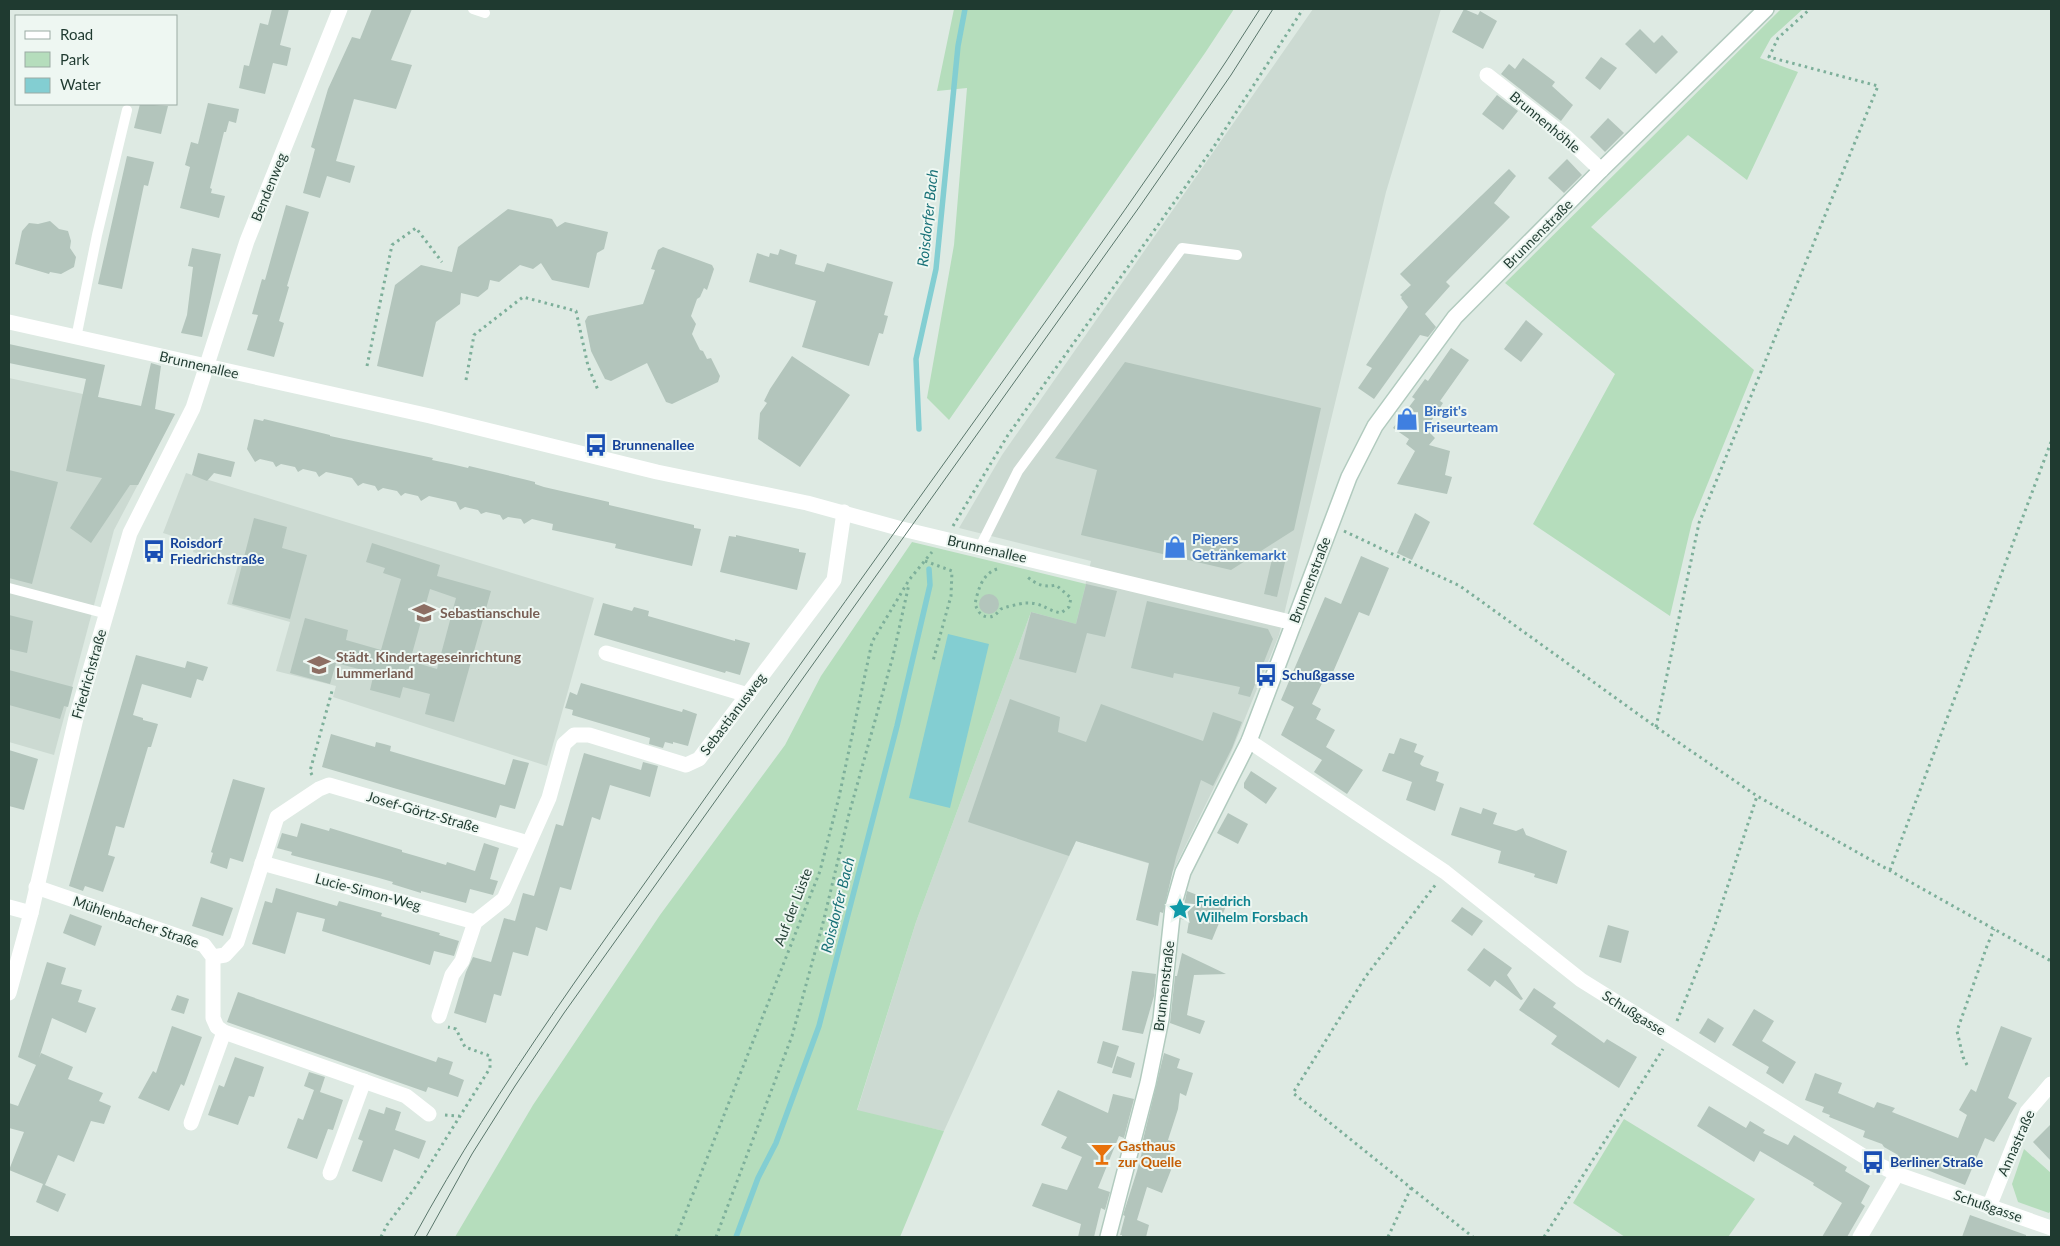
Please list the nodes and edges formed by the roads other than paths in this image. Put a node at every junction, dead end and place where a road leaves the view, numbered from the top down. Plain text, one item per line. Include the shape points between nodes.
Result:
1 (340, 9) edge
2 (472, 9) edge
3 (1766, 9) edge
4 (484, 13) dead end
5 (1487, 75) dead end
6 (127, 110) dead end
7 (1601, 170) junction
8 (1237, 255) dead end
9 (9, 322) edge
10 (76, 338) junction
11 (206, 367) junction
12 (844, 512) junction
13 (980, 547) junction
14 (9, 588) edge
15 (107, 614) junction
16 (1294, 623) junction
17 (606, 653) dead end
18 (748, 695) junction
19 (1249, 741) junction
20 (528, 843) junction
21 (262, 863) junction
22 (36, 887) junction
23 (9, 907) edge
24 (31, 913) junction
25 (475, 922) junction
26 (213, 957) junction
27 (9, 993) edge
28 (439, 1016) road end
29 (224, 1032) junction
30 (364, 1082) junction
31 (2051, 1084) edge
32 (429, 1114) dead end
33 (191, 1123) dead end
34 (330, 1173) dead end
35 (1897, 1174) junction
36 (1989, 1207) junction
37 (2051, 1228) edge
38 (1108, 1237) edge
39 (1860, 1237) edge

1 - 11 street, Bendenweg via 247,241
2 - 4 lane
3 - 7 street, Brunnenstraße
5 - 7 street, Brunnenhöhle via 1566,137
6 - 10 lane
7 - 16 street, Brunnenstraße via 1455,317 1374,426 1349,477
8 - 13 lane via 1182,248 1018,471
9 - 10 street, Brunnenallee
10 - 11 street, Brunnenallee
11 - 12 street, Brunnenallee
11 - 15 street, Friedrichstraße via 194,408 130,533
12 - 13 street, Brunnenallee
12 - 18 street, Sebastianusweg via 834,580
13 - 16 street, Brunnenallee
14 - 15 lane
15 - 22 street, Friedrichstraße via 76,718
16 - 19 street, Brunnenstraße
17 - 18 street
18 - 20 street, Sebastianusweg via 698,759 686,765 589,735 574,735 564,744 549,798
19 - 35 street, Schußgasse via 1445,872 1581,980
19 - 38 street, Brunnenstraße via 1183,872 1174,907 1161,1019 1148,1083
20 - 21 street, Josef-Görtz-Straße via 329,785 278,817
20 - 25 street, Sebastianusweg via 504,900
21 - 25 street, Lucie-Simon-Weg
21 - 26 street via 236,942 224,955
22 - 24 street, Friedrichstraße
22 - 26 street, Mühlenbacher Straße via 204,945
23 - 24 street
24 - 27 street, Friedrichstraße
25 - 28 street via 462,961 452,975
26 - 29 street, Mühlenbacher Straße via 213,1018
29 - 30 street
29 - 33 street
30 - 32 street via 406,1096
30 - 34 street
31 - 36 street, Annastraße via 2027,1112
35 - 36 street, Schußgasse
35 - 39 street
36 - 37 street, Schußgasse

